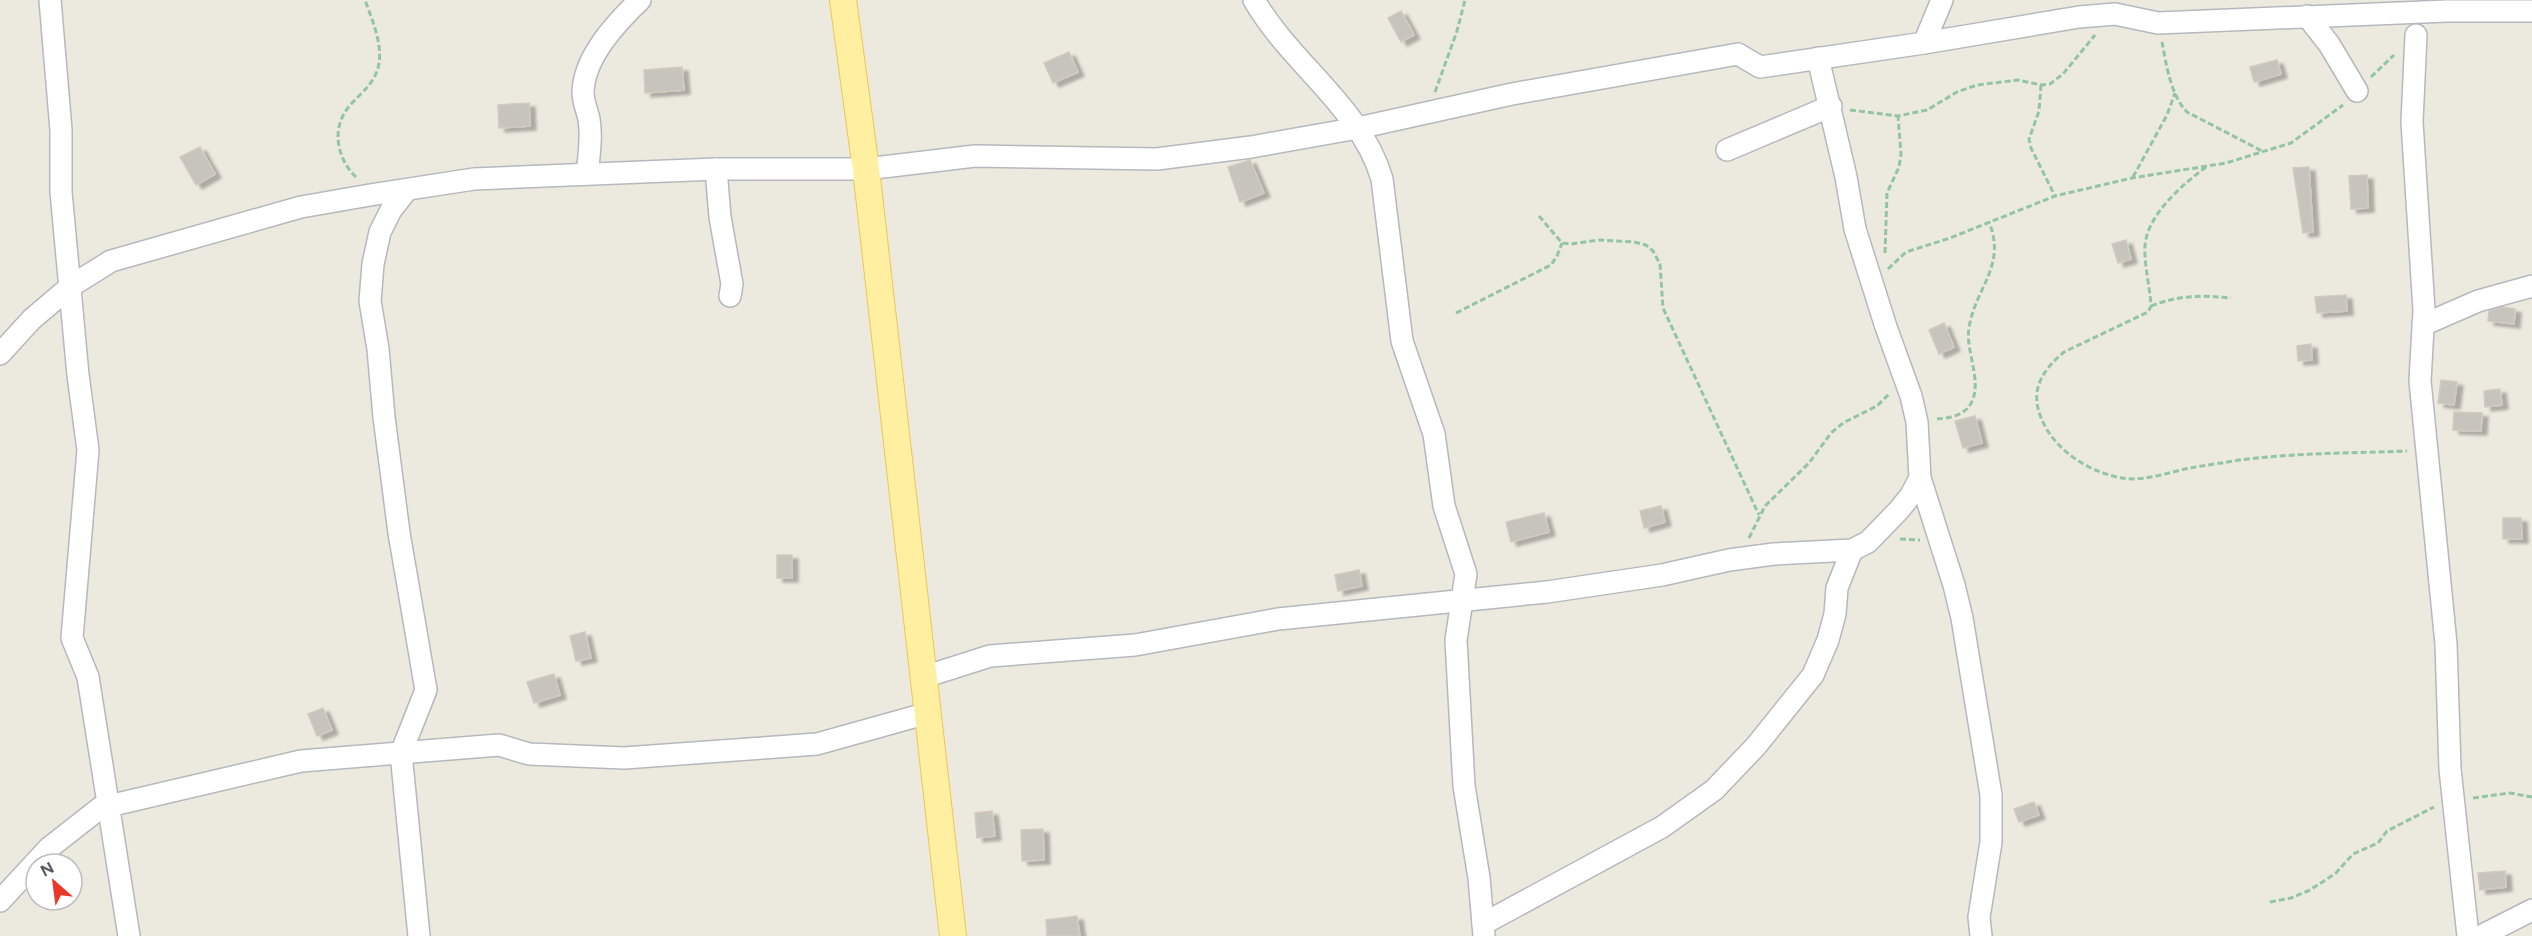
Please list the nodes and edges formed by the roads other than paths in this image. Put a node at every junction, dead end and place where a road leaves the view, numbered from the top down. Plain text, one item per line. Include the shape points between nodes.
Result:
1 (50, 0) edge
2 (640, 0) edge
3 (843, 0) edge
4 (1254, 0) edge
5 (1942, 0) edge
6 (2532, 11) edge
7 (2307, 16) junction
8 (2416, 35) road end
9 (1924, 43) junction
10 (1818, 57) junction
11 (2356, 91) road end
12 (1831, 106) junction
13 (1358, 128) junction
14 (1727, 150) dead end
15 (716, 169) junction
16 (866, 169) junction
17 (586, 174) junction
18 (406, 191) junction
19 (71, 286) junction
20 (2532, 286) edge
21 (730, 296) dead end
22 (2423, 325) junction
23 (0, 354) edge
24 (1920, 478) junction
25 (1860, 546) junction
26 (1463, 601) junction
27 (924, 677) junction
28 (928, 713) junction
29 (401, 753) junction
30 (109, 806) junction
31 (0, 901) edge
32 (2532, 910) edge
33 (1484, 930) edge
34 (129, 936) edge
35 (419, 936) edge
36 (953, 936) edge
37 (1981, 936) edge
38 (2468, 936) edge
39 (2481, 936) edge

1 - 19 street via 61,130 61,192
2 - 17 street via 592,59 586,78 583,92 590,139
3 - 16 main road
4 - 13 street via 1268,24
5 - 9 street
6 - 7 street
7 - 9 street via 2158,23 2115,14
7 - 11 street via 2329,44
8 - 22 street via 2412,122
9 - 10 street
10 - 12 street
10 - 13 street via 1760,67 1738,54 1428,111
12 - 14 street
12 - 24 street via 1855,229 1911,396 1917,422
13 - 16 street via 1157,159 975,156
13 - 26 street via 1375,155 1382,179 1402,341 1434,434 1444,506 1466,574
15 - 16 street
15 - 17 street
15 - 21 street via 732,284
16 - 27 main road
17 - 18 street via 474,179
18 - 19 street via 301,207 174,242 111,261
18 - 29 street via 380,232 370,301 399,533 426,690
19 - 23 street via 32,319
19 - 30 street via 88,450 72,638 88,677
20 - 22 street via 2478,301
22 - 38 street via 2420,381 2446,645 2453,799
24 - 25 street via 1899,510
24 - 37 street via 1962,618 1991,795 1991,842 1979,917
25 - 26 street via 1729,560 1662,575
25 - 33 street via 1837,588 1828,640 1813,675 1756,746 1714,790 1662,827
26 - 27 street via 1278,619 1135,645 990,656
26 - 33 street via 1456,640 1464,786
27 - 28 main road
28 - 29 street via 817,744 624,758 529,754 499,745
28 - 36 main road
29 - 30 street via 301,761
29 - 35 street
30 - 31 street via 100,808 49,848
30 - 34 street
32 - 39 street

